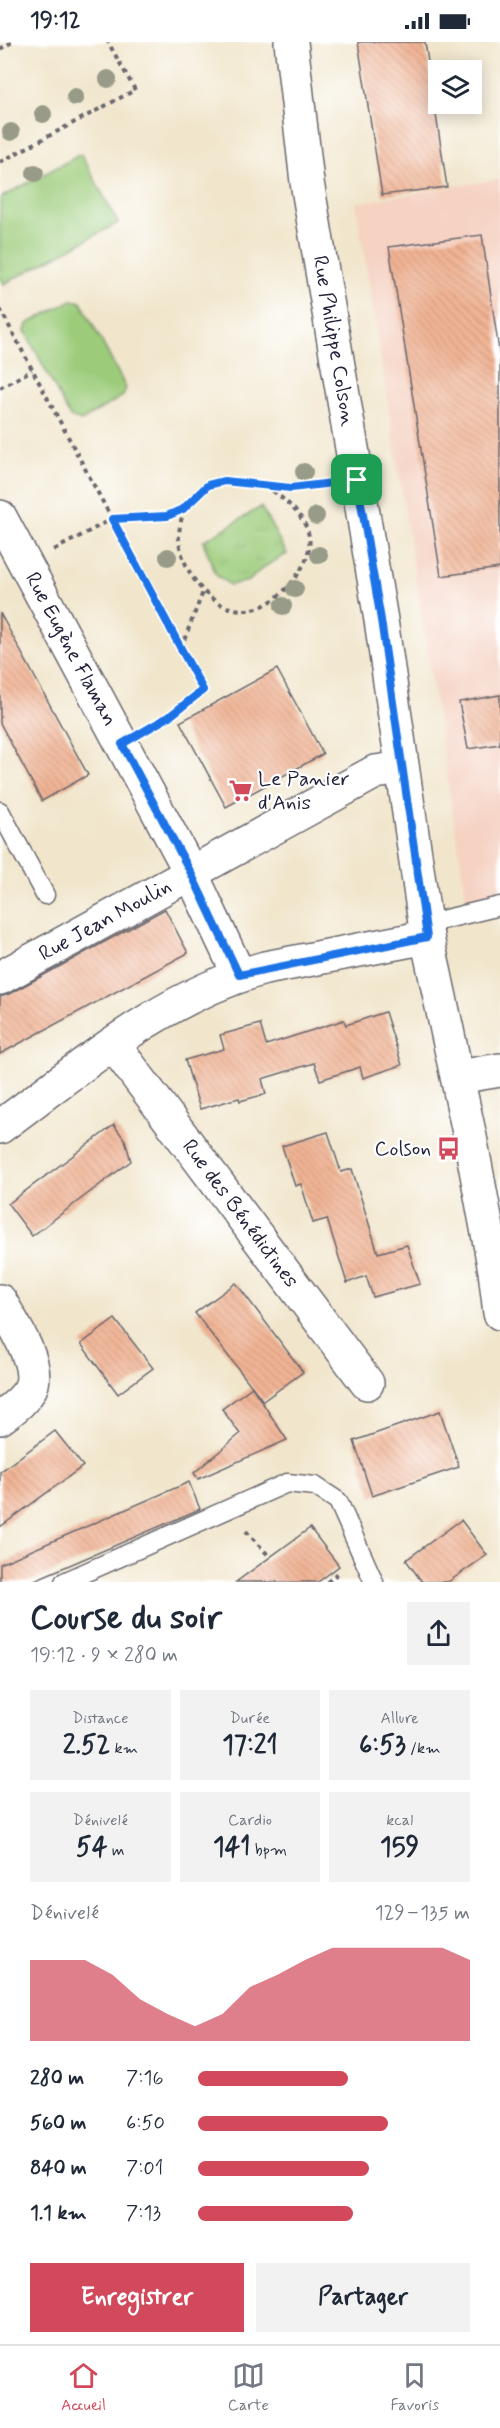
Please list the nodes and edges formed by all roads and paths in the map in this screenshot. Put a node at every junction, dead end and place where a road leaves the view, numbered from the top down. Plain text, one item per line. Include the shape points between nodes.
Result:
1 (12, 42) edge
2 (108, 42) edge
3 (291, 42) edge
4 (0, 49) edge
5 (0, 162) edge
6 (0, 309) edge
7 (32, 370) junction
8 (0, 388) edge
9 (357, 480) junction
10 (265, 484) junction
11 (183, 509) junction
12 (0, 518) edge
13 (112, 519) junction
14 (26, 565) junction
15 (203, 592) junction
16 (181, 648) junction
17 (122, 744) junction
18 (402, 768) junction
19 (0, 811) edge
20 (191, 873) junction
21 (45, 895) dead end
22 (500, 906) edge
23 (426, 931) junction
24 (239, 975) junction
25 (0, 978) edge
26 (113, 1044) junction
27 (500, 1070) edge
28 (458, 1077) junction
29 (0, 1126) edge
30 (0, 1301) edge
31 (500, 1312) edge
32 (367, 1383) dead end
33 (0, 1418) edge
34 (227, 1510) junction
35 (270, 1557) dead end
36 (64, 1582) edge
37 (374, 1582) edge

1 - 4 path
2 - 5 path via 135,90
3 - 9 street, Rue Philippe Colson via 307,182
6 - 7 path
7 - 8 path
7 - 13 path
9 - 10 path via 291,488
9 - 18 street, Rue Philippe Colson
10 - 11 path via 224,481 208,485
10 - 15 path via 299,514 309,537 304,565 282,594 260,607 238,609
11 - 13 path via 167,516
11 - 15 path via 179,540 192,579
12 - 14 street, Rue Eugène Flaman
13 - 14 path
13 - 16 path
14 - 17 street, Rue Eugène Flaman
15 - 16 path
16 - 17 path via 203,690 170,716
17 - 20 street, Rue Eugène Flaman
18 - 20 street, Rue Jean Moulin via 375,772
18 - 23 street, Rue Philippe Colson
19 - 21 lane
20 - 24 street, Rue Eugène Flaman
20 - 25 street, Rue Jean Moulin
22 - 23 lane
23 - 24 street
23 - 28 street, Rue Philippe Colson
24 - 26 street via 178,1002
26 - 29 street
26 - 32 street, Rue des Bénédictines
27 - 28 street
28 - 31 street, Rue Philippe Colson
30 - 33 street via 30,1357 32,1384 17,1405
34 - 35 path
34 - 36 lane
34 - 37 lane via 287,1483 315,1486 338,1501

